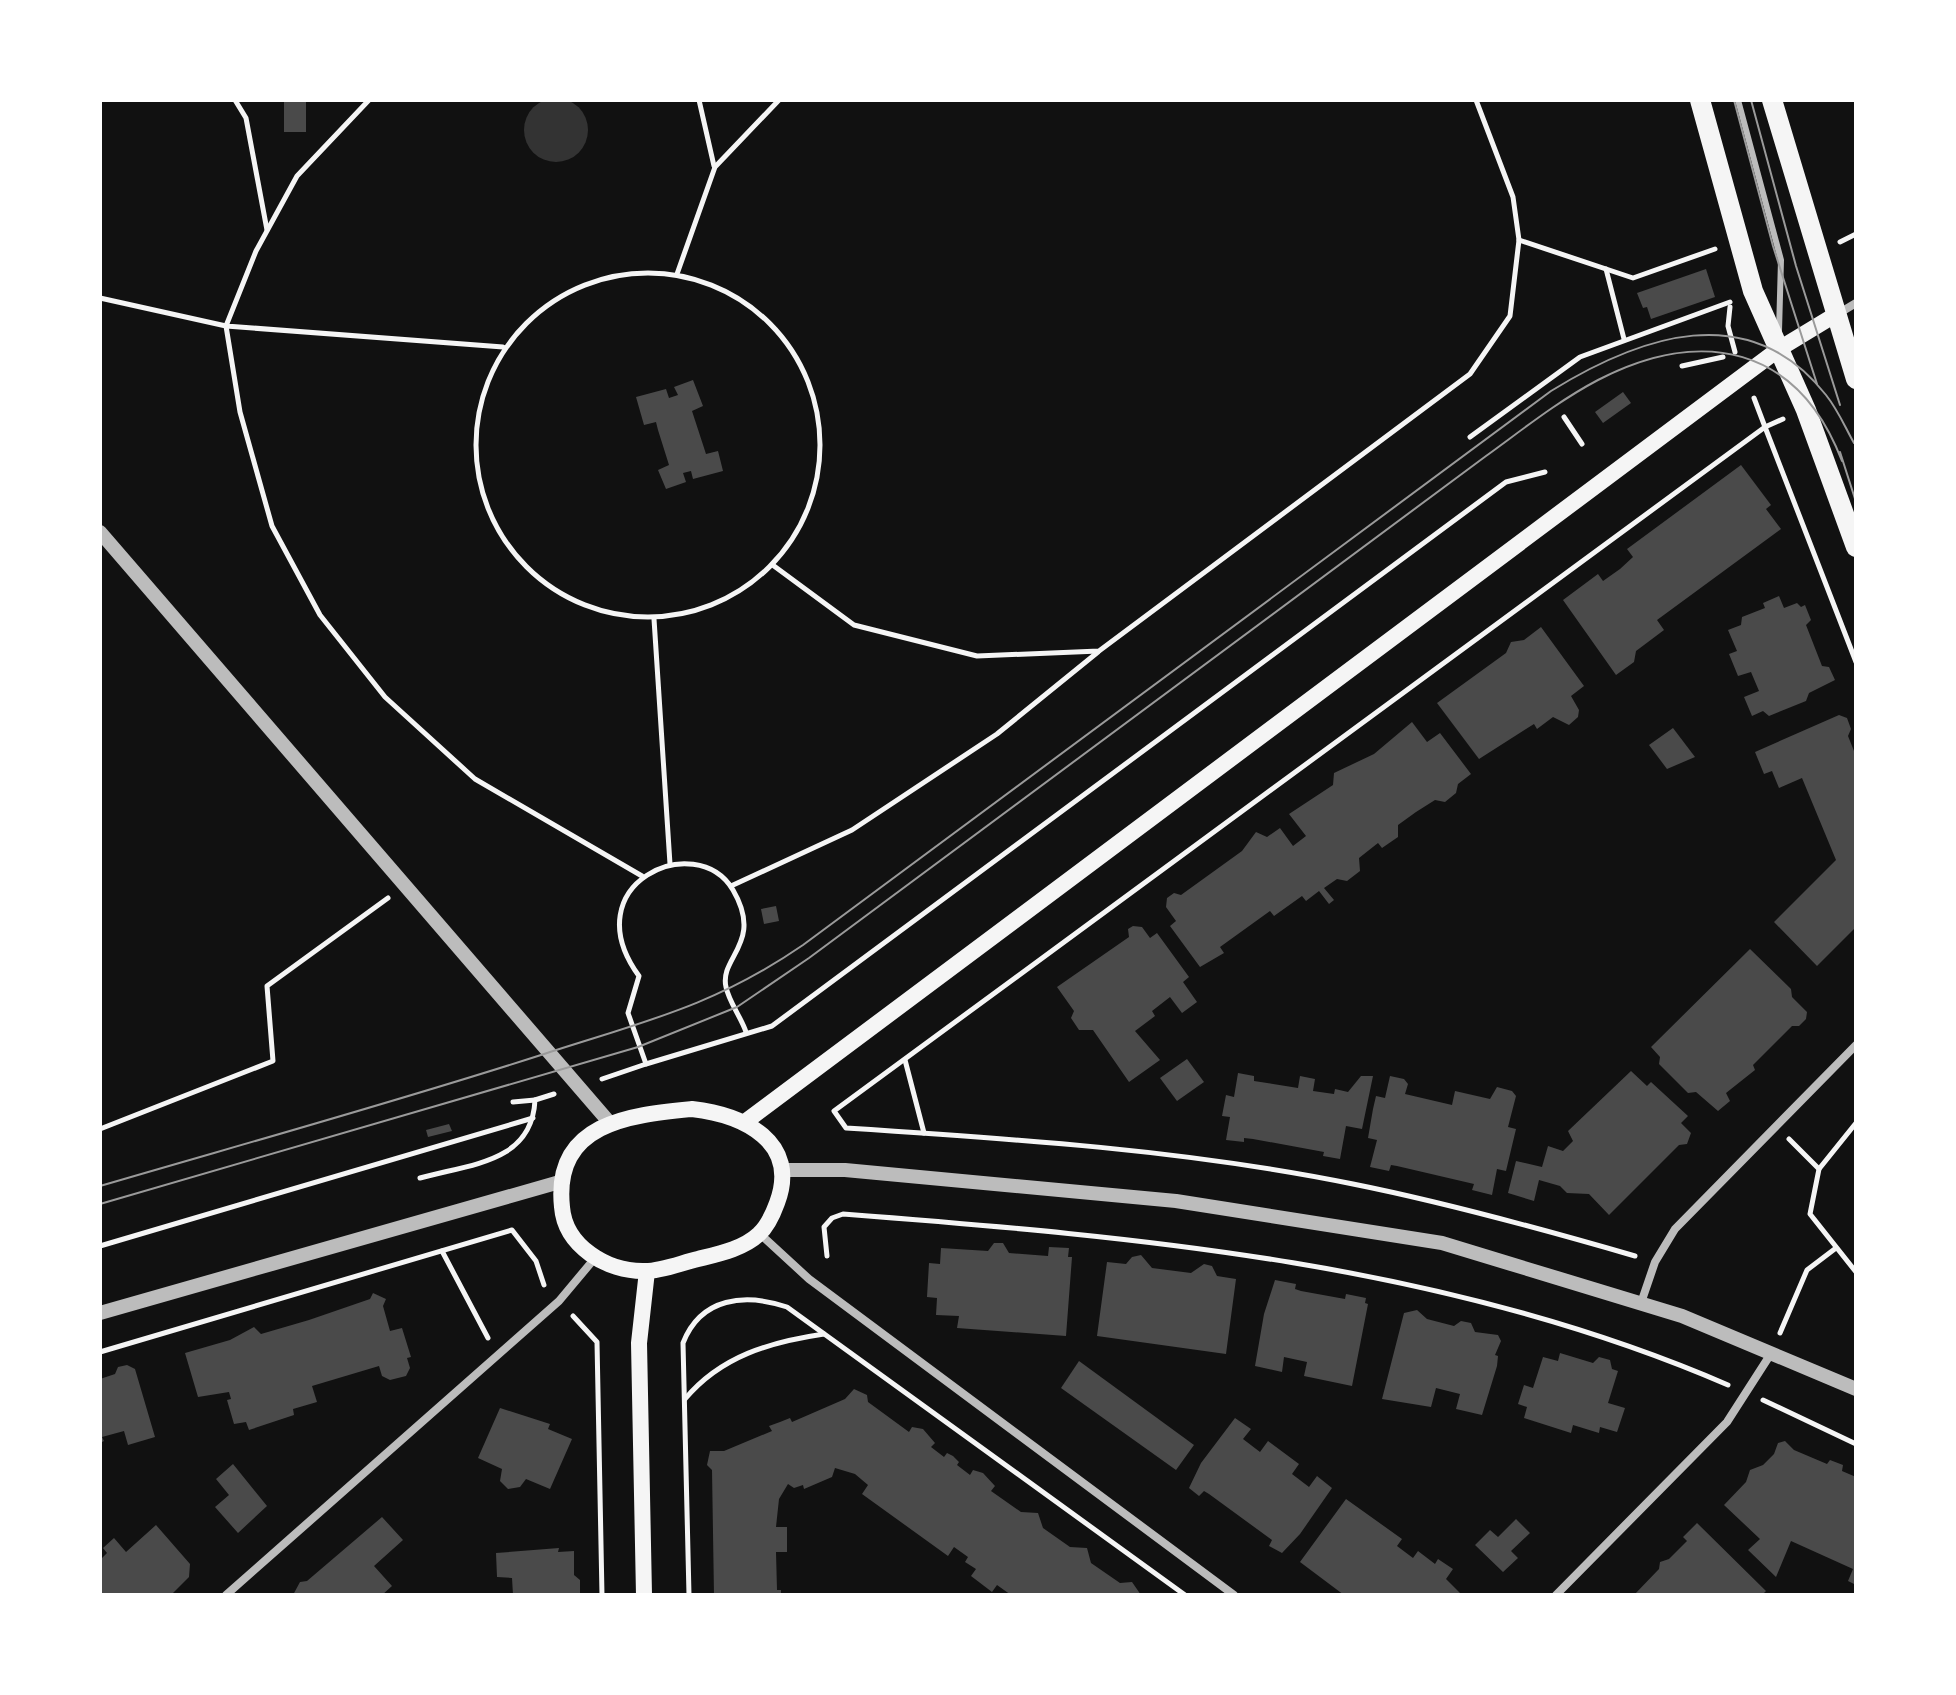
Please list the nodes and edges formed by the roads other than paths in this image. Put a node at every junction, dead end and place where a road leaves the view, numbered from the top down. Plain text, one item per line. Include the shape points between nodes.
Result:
1 (1700, 100) edge
2 (1738, 100) edge
3 (1772, 100) edge
4 (1856, 303) edge
5 (1835, 315) junction
6 (1779, 349) junction
7 (1856, 379) edge
8 (100, 532) edge
9 (1856, 547) edge
10 (1856, 1045) edge
11 (609, 1122) junction
12 (745, 1122) junction
13 (784, 1170) junction
14 (563, 1181) junction
15 (760, 1234) junction
16 (595, 1258) junction
17 (647, 1271) junction
18 (1641, 1303) junction
19 (100, 1313) edge
20 (1772, 1352) junction
21 (1856, 1389) edge
22 (226, 1595) edge
23 (644, 1595) edge
24 (1234, 1595) edge
25 (1556, 1595) edge

1 - 6 main road via 1753,291
2 - 6 lane via 1781,260
3 - 5 main road
4 - 5 street
5 - 6 main road
5 - 7 main road
6 - 9 main road
6 - 12 main road
8 - 11 street
10 - 18 street via 1675,1229 1655,1262
11 - 12 main road via 692,1109
11 - 14 main road via 580,1144
12 - 13 main road via 766,1138
13 - 15 main road via 777,1204
13 - 18 street via 845,1170 1208,1206 1442,1243
14 - 16 main road via 566,1225
14 - 19 street
15 - 17 main road via 720,1253
15 - 24 street via 809,1279
16 - 17 main road via 622,1270
16 - 22 street via 559,1301
17 - 23 main road via 639,1343
18 - 20 street
20 - 21 street
20 - 25 street via 1727,1422

